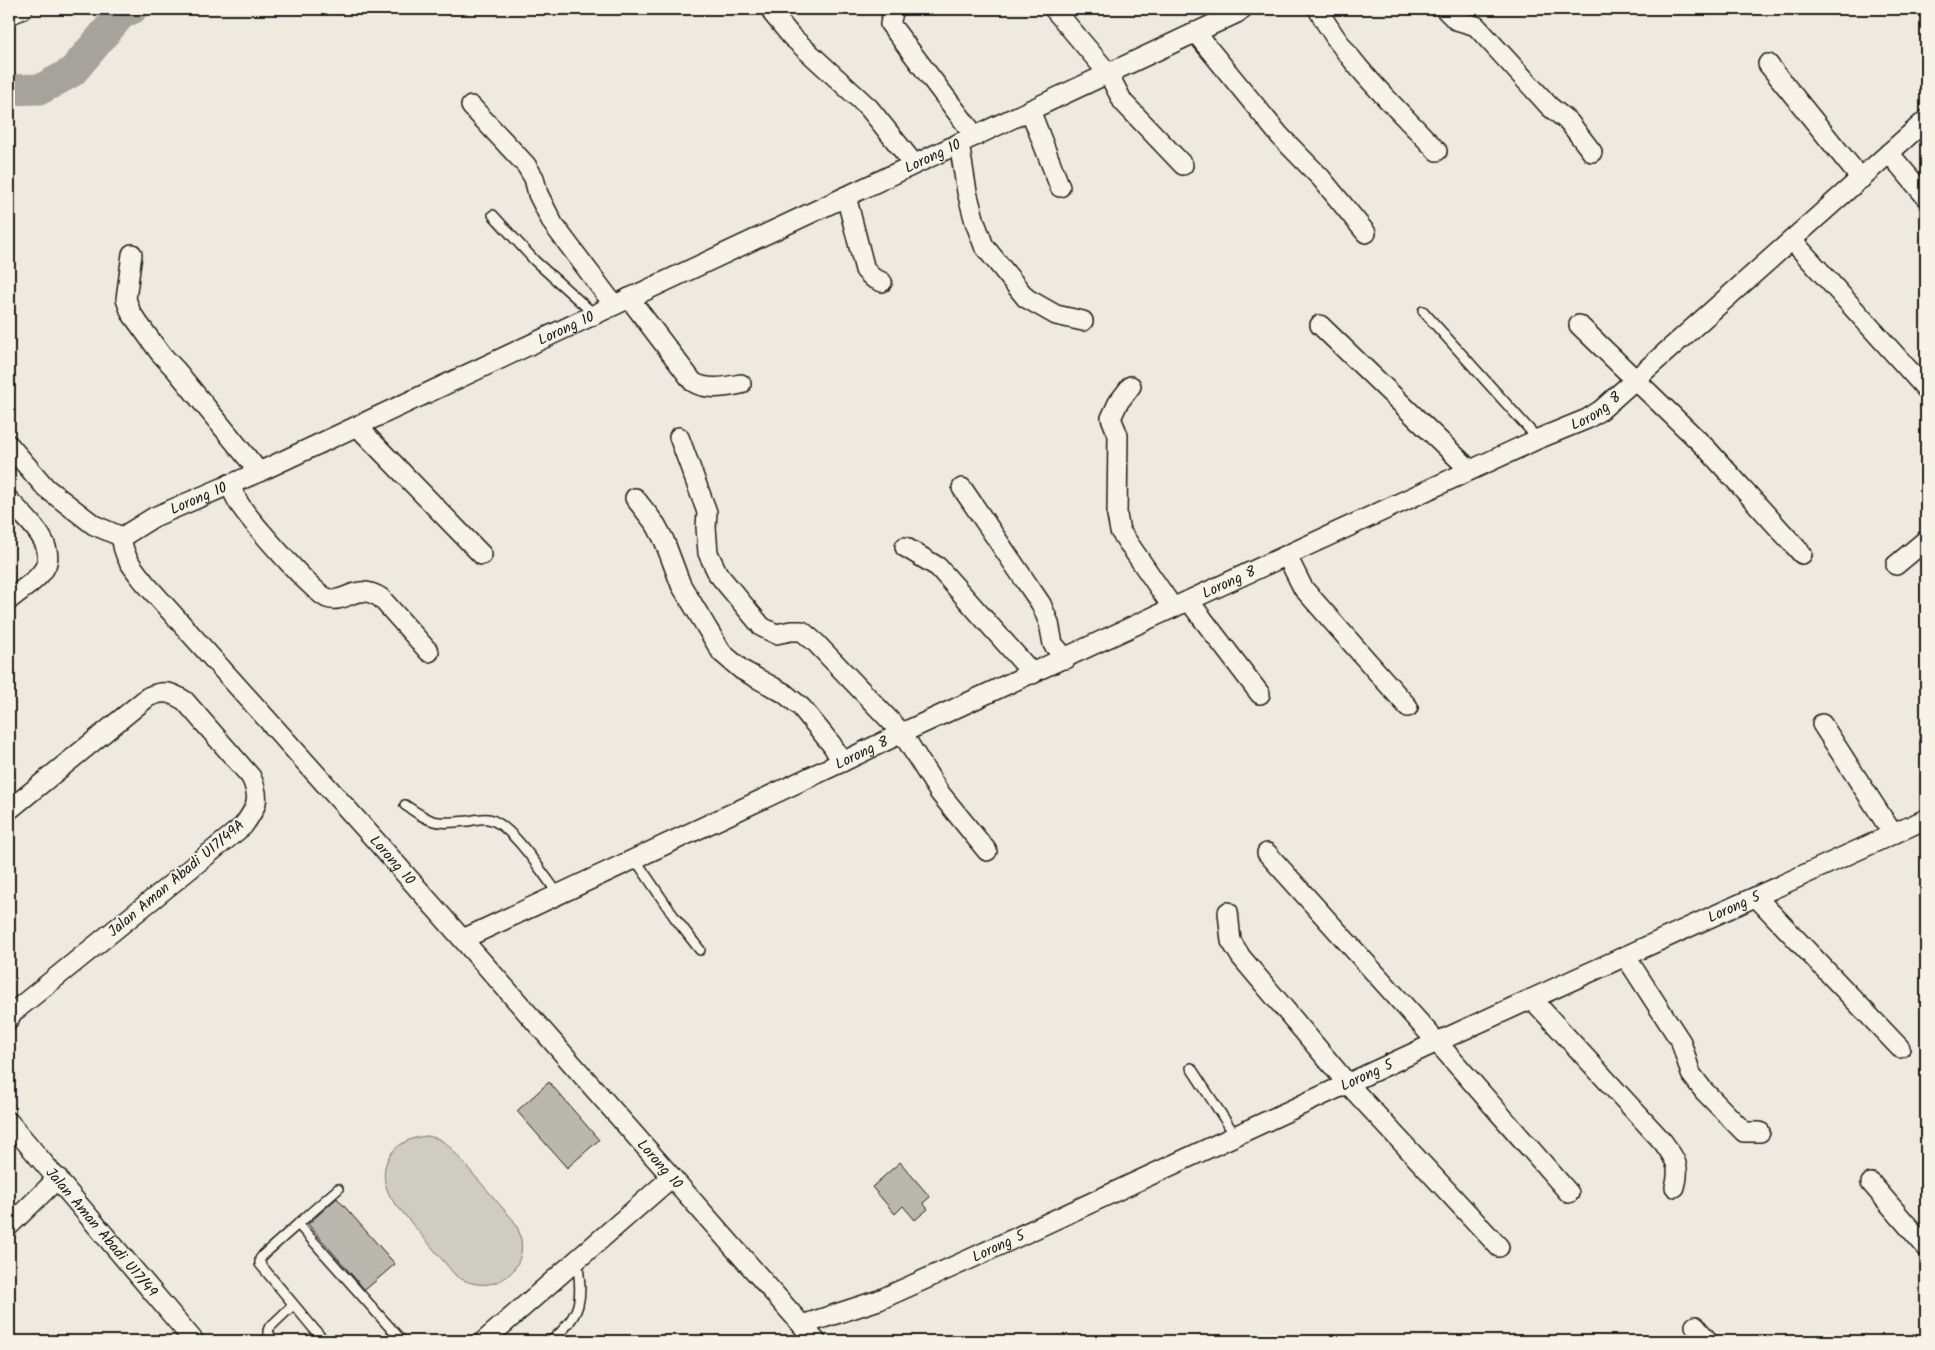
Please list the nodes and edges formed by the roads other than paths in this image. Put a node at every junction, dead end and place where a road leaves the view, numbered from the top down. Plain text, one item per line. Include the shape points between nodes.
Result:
1 (23, 9) edge
2 (894, 9) edge
3 (1054, 9) edge
4 (1318, 9) edge
5 (1444, 9) edge
6 (1462, 9) edge
7 (1237, 10) edge
8 (773, 14) dead end
9 (9, 15) edge
10 (1476, 26) junction
11 (1195, 32) junction
12 (1768, 64) dead end
13 (1108, 73) junction
14 (471, 106) dead end
15 (1030, 110) junction
16 (1926, 120) edge
17 (967, 139) junction
18 (1437, 151) dead end
19 (1592, 152) dead end
20 (1889, 152) junction
21 (914, 164) junction
22 (1183, 165) dead end
23 (1862, 179) junction
24 (1060, 187) dead end
25 (846, 196) junction
26 (1926, 197) edge
27 (493, 215) dead end
28 (1366, 233) dead end
29 (1792, 240) junction
30 (132, 254) dead end
31 (882, 282) dead end
32 (621, 301) junction
33 (1422, 311) dead end
34 (594, 314) junction
35 (1083, 321) dead end
36 (1579, 324) dead end
37 (1320, 325) dead end
38 (1636, 379) junction
39 (741, 384) dead end
40 (1131, 386) dead end
41 (1926, 389) edge
42 (357, 426) junction
43 (679, 436) dead end
44 (1538, 439) junction
45 (9, 445) edge
46 (1470, 470) junction
47 (259, 472) junction
48 (229, 484) junction
49 (962, 488) dead end
50 (635, 498) dead end
51 (9, 500) edge
52 (122, 538) junction
53 (1926, 540) edge
54 (906, 547) dead end
55 (1802, 554) dead end
56 (482, 555) dead end
57 (1287, 556) junction
58 (1896, 565) dead end
59 (9, 600) edge
60 (1181, 605) junction
61 (429, 652) dead end
62 (1066, 658) junction
63 (1033, 674) junction
64 (1260, 694) dead end
65 (1408, 707) dead end
66 (1822, 724) dead end
67 (902, 733) junction
68 (842, 762) junction
69 (404, 805) dead end
70 (9, 810) edge
71 (1926, 819) edge
72 (1893, 834) junction
73 (987, 851) dead end
74 (1267, 853) dead end
75 (634, 859) junction
76 (558, 894) junction
77 (1756, 897) junction
78 (1228, 912) dead end
79 (463, 939) junction
80 (700, 950) dead end
81 (1626, 957) junction
82 (1532, 999) junction
83 (9, 1019) edge
84 (1437, 1042) junction
85 (1900, 1048) dead end
86 (1191, 1068) dead end
87 (1347, 1083) junction
88 (9, 1122) edge
89 (1760, 1132) dead end
90 (1235, 1135) junction
91 (672, 1177) junction
92 (58, 1178) junction
93 (1871, 1183) dead end
94 (1675, 1187) dead end
95 (338, 1189) dead end
96 (1569, 1193) dead end
97 (298, 1224) junction
98 (9, 1226) edge
99 (1499, 1247) dead end
100 (1926, 1247) edge
101 (577, 1260) junction
102 (293, 1305) junction
103 (802, 1325) junction
104 (1695, 1326) dead end
105 (194, 1341) edge
106 (272, 1341) edge
107 (324, 1341) edge
108 (402, 1341) edge
109 (484, 1341) edge
110 (552, 1341) edge
111 (816, 1341) edge
112 (1708, 1341) edge

1 - 9 street
2 - 17 street via 890,24
3 - 13 street
4 - 18 street via 1329,30
5 - 10 street via 1456,20
6 - 10 street
7 - 11 street, Lorong 10
8 - 21 street via 791,36 869,108
10 - 19 street via 1550,106 1569,122
11 - 13 street, Lorong 10
11 - 28 street via 1280,136 1321,178
12 - 23 street
13 - 15 street, Lorong 10
13 - 22 street via 1123,102
14 - 32 street via 526,165 553,224
15 - 17 street, Lorong 10
15 - 24 street
16 - 20 street, Lorong 8
17 - 21 street, Lorong 10
17 - 35 street via 967,192 984,246 1026,298 1056,315
20 - 23 street, Lorong 8
20 - 26 street
21 - 25 street, Lorong 10
23 - 29 street, Lorong 8
25 - 31 street via 865,270
25 - 32 street, Lorong 10
27 - 34 lane via 535,261
29 - 38 street, Lorong 8
29 - 41 street
30 - 47 street via 126,299 131,313
32 - 34 street, Lorong 10
32 - 39 street via 693,382 699,386 720,388
33 - 44 lane
34 - 42 street, Lorong 10
36 - 38 street
37 - 46 street
38 - 44 street, Lorong 8 via 1587,419
38 - 55 street via 1707,449
40 - 60 street via 1111,418 1118,435 1117,515 1120,531
42 - 47 street, Lorong 10
42 - 56 street
43 - 67 street via 707,512 708,553 718,574 762,627 776,634 802,631 816,643
44 - 46 street, Lorong 8
45 - 52 street via 46,488 94,525
46 - 57 street, Lorong 8
47 - 48 street, Lorong 10
48 - 52 street, Lorong 10 via 154,517
48 - 61 street via 249,517 307,582 326,598 335,600 363,591 372,592
49 - 62 street via 1041,604 1053,644
50 - 68 street via 656,525 681,585 722,653 742,670 784,693 801,707
51 - 59 street via 48,549 43,571
52 - 79 street, Lorong 10 via 126,557 145,583
53 - 58 street
54 - 63 street via 938,567
57 - 60 street, Lorong 8
57 - 65 street via 1303,588
60 - 62 street, Lorong 8
60 - 64 street
62 - 63 street, Lorong 8
63 - 67 street, Lorong 8
66 - 72 street
67 - 68 street, Lorong 8
67 - 73 street via 939,792
68 - 75 street, Lorong 8
69 - 76 lane via 428,821 488,819 505,828
70 - 83 street, Jalan Aman Abadi U17/49A via 148,697 159,692 174,694 186,701 251,777 257,791 257,801 243,826 12,1013
71 - 72 street, Lorong 5
72 - 77 street, Lorong 5
74 - 84 street
75 - 76 street, Lorong 8
75 - 80 lane
76 - 79 street, Lorong 8
77 - 81 street, Lorong 5
77 - 85 street
78 - 87 street via 1231,941 1241,957
79 - 91 street, Lorong 10
81 - 82 street, Lorong 5
81 - 89 street via 1681,1042 1691,1074 1704,1091 1744,1132
82 - 84 street, Lorong 5
82 - 94 street via 1663,1142 1675,1159 1679,1173
84 - 87 street, Lorong 5
84 - 96 street
86 - 90 lane
87 - 90 street, Lorong 5
87 - 99 street
88 - 92 street, Jalan Aman Abadi U17/49
90 - 103 street, Lorong 5 via 879,1300
91 - 101 street
91 - 103 street, Lorong 10
92 - 98 street
92 - 105 street, Jalan Aman Abadi U17/49
93 - 100 street
95 - 97 lane
97 - 102 lane via 263,1255 260,1264
97 - 108 lane
101 - 109 street
101 - 110 lane via 581,1287 575,1317
102 - 106 lane via 269,1328
102 - 107 lane
103 - 111 street, Lorong 10
104 - 112 street

